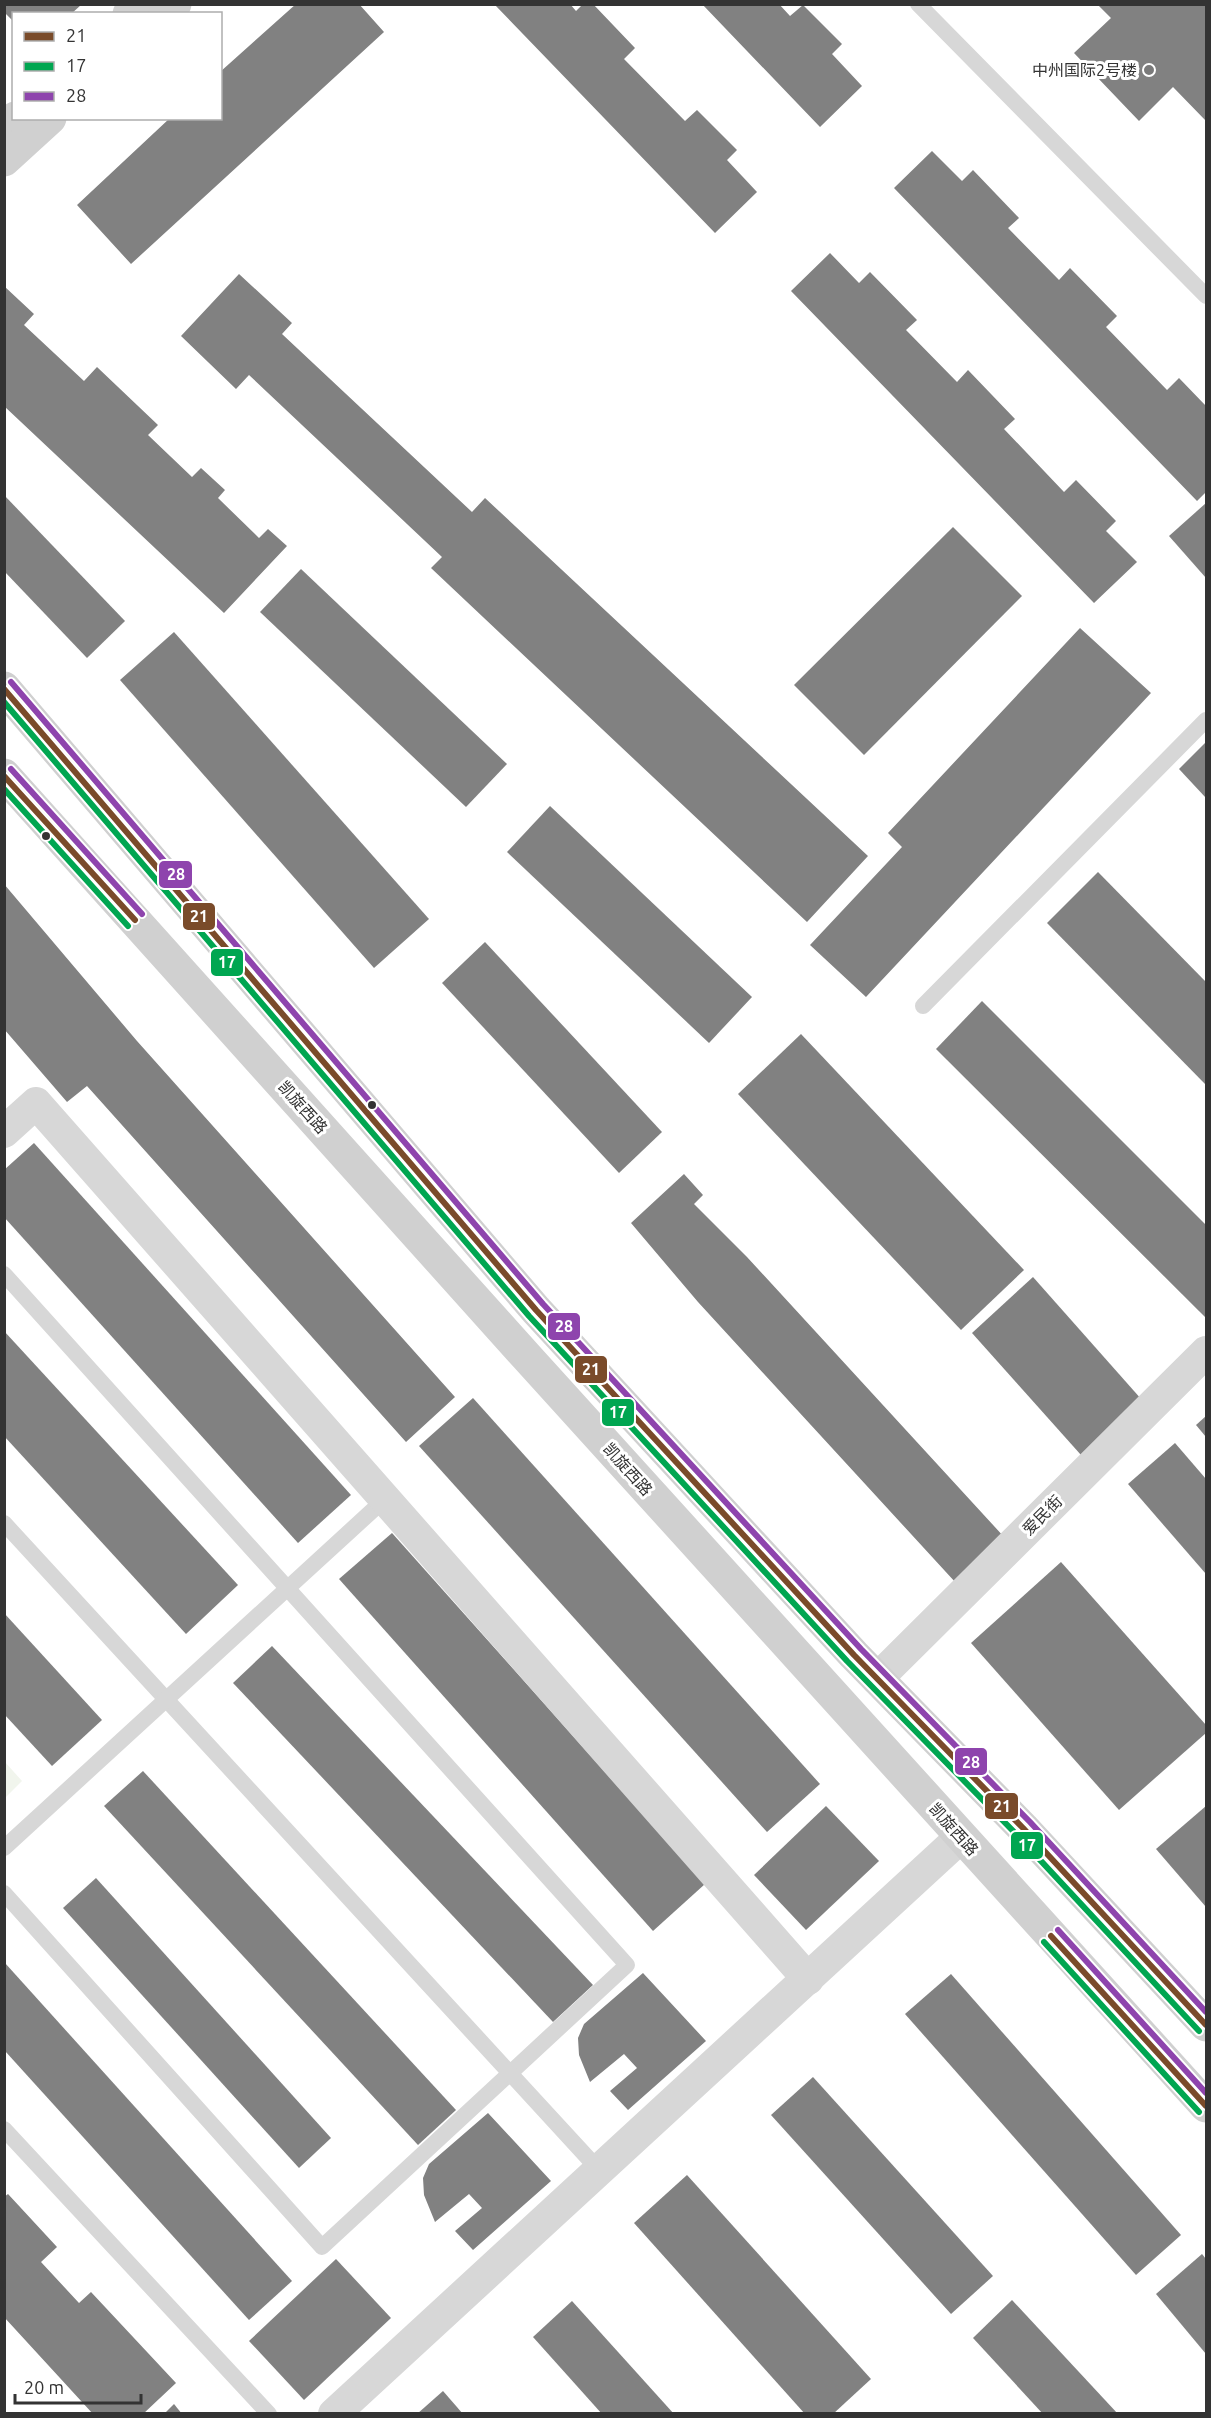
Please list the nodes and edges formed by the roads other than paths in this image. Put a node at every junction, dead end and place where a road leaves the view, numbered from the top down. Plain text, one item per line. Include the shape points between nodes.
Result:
1 (918, 4) edge
2 (48, 120) edge
3 (4, 160) edge
4 (1206, 296) edge
5 (4, 688) edge
6 (1206, 720) edge
7 (4, 775) edge
8 (923, 1006) dead end
9 (4, 1132) edge
10 (4, 1274) edge
11 (1206, 1352) edge
12 (385, 1499) junction
13 (4, 1523) edge
14 (288, 1589) junction
15 (877, 1679) junction
16 (167, 1700) junction
17 (961, 1837) junction
18 (4, 1848) edge
19 (4, 1893) edge
20 (808, 1979) junction
21 (1206, 2025) edge
22 (510, 2073) junction
23 (1206, 2106) edge
24 (4, 2129) edge
25 (599, 2170) junction
26 (269, 2414) edge
27 (334, 2414) edge

1 - 4 lane
2 - 3 main road
5 - 15 main road via 536,1310
6 - 8 lane
7 - 17 main road, 凯旋西路
9 - 12 street via 36,1103
10 - 14 lane
11 - 15 street, 爱民街
12 - 14 lane
12 - 20 street
13 - 16 lane
14 - 16 lane
14 - 22 lane via 627,1965
15 - 21 main road via 1023,1828
16 - 18 lane
16 - 22 lane
17 - 20 street
17 - 23 main road, 凯旋西路
19 - 22 lane via 322,2247
20 - 25 street
22 - 25 lane
24 - 26 lane
25 - 27 street

